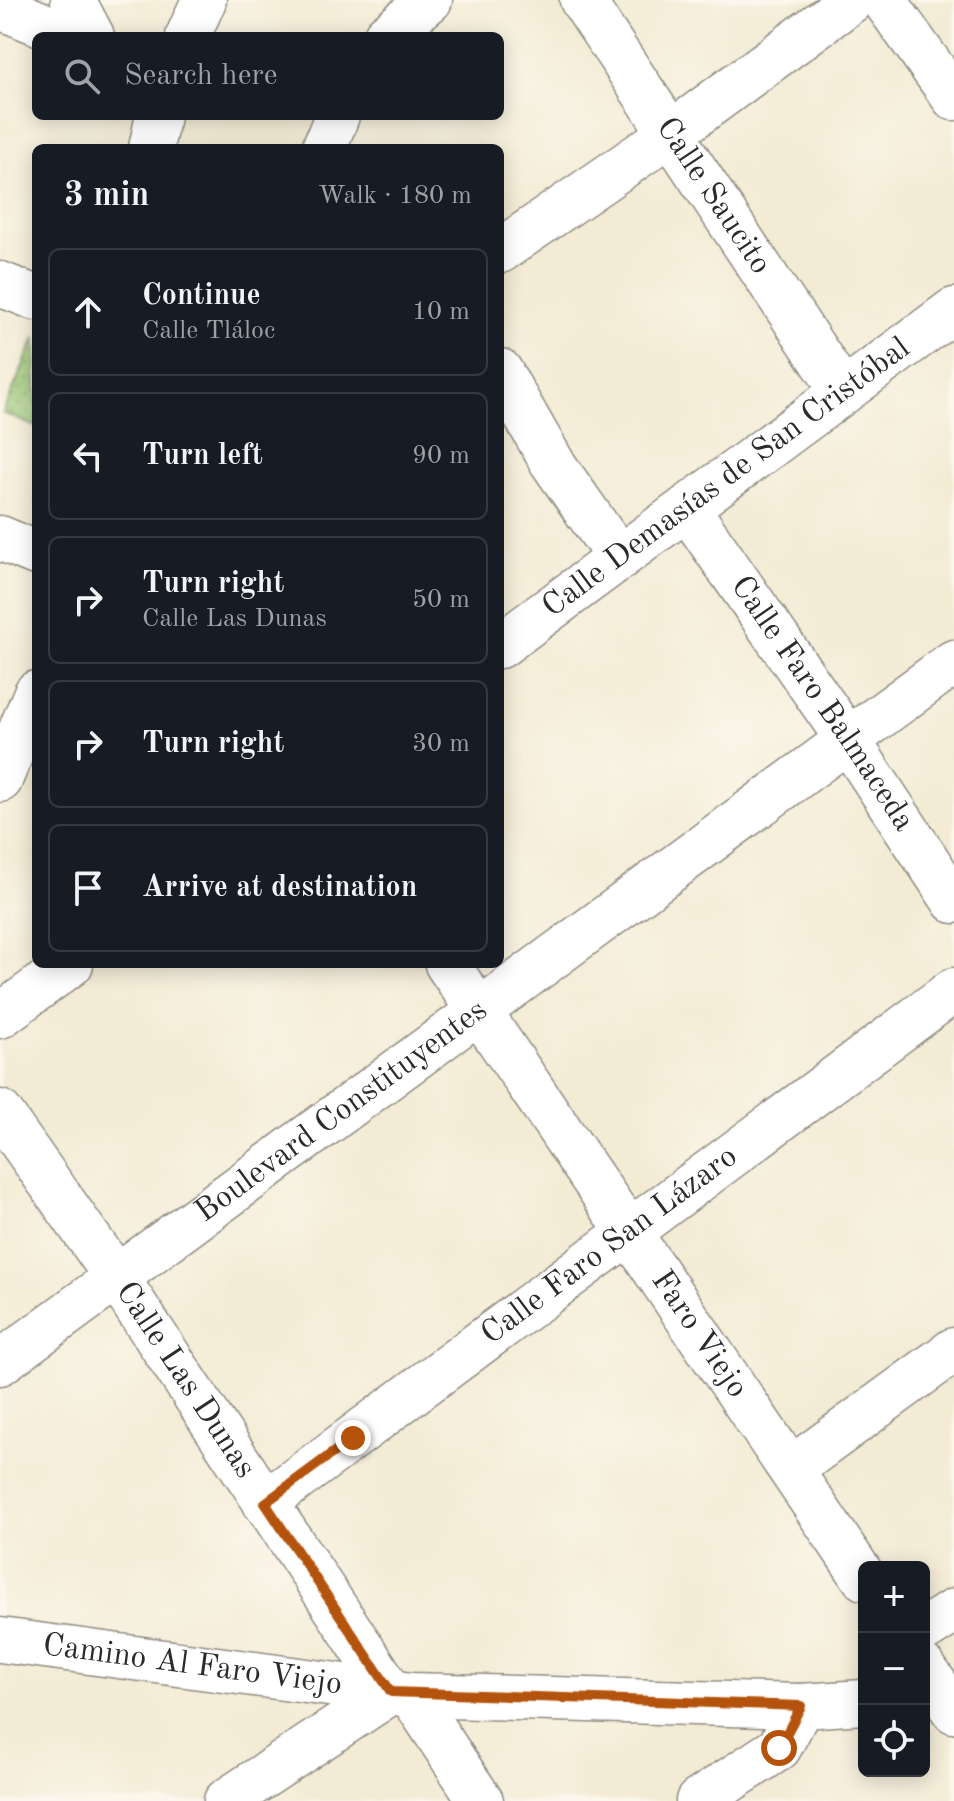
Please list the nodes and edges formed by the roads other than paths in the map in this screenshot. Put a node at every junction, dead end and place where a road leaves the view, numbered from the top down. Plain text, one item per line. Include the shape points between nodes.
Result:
1 (73, 0) edge
2 (204, 0) edge
3 (430, 0) edge
4 (582, 0) edge
5 (852, 0) edge
6 (884, 0) edge
7 (0, 7) edge
8 (60, 32) edge
9 (90, 32) edge
10 (190, 32) edge
11 (391, 32) edge
12 (954, 98) edge
13 (157, 120) edge
14 (335, 120) edge
15 (673, 132) junction
16 (152, 144) edge
17 (326, 144) edge
18 (504, 248) edge
19 (0, 284) edge
20 (32, 296) edge
21 (954, 310) edge
22 (504, 378) edge
23 (843, 392) junction
24 (504, 437) edge
25 (552, 462) junction
26 (687, 508) junction
27 (0, 538) edge
28 (32, 551) edge
29 (619, 558) junction
30 (504, 643) edge
31 (954, 662) edge
32 (32, 702) edge
33 (848, 740) junction
34 (1, 776) edge
35 (954, 901) edge
36 (66, 968) edge
37 (450, 968) edge
38 (954, 990) edge
39 (479, 1011) junction
40 (0, 1016) edge
41 (0, 1112) edge
42 (629, 1232) junction
43 (117, 1278) junction
44 (954, 1350) edge
45 (0, 1363) edge
46 (791, 1469) junction
47 (265, 1503) junction
48 (858, 1569) edge
49 (954, 1611) edge
50 (930, 1626) edge
51 (0, 1640) edge
52 (401, 1694) junction
53 (858, 1702) edge
54 (801, 1706) junction
55 (226, 1801) edge
56 (481, 1801) edge
57 (698, 1801) edge

1 - 9 street
2 - 10 street
3 - 11 street
4 - 15 street, Calle Saucito
5 - 15 street
6 - 12 street
7 - 8 street
13 - 16 street
14 - 17 street
15 - 18 street
15 - 23 street, Calle Saucito
19 - 20 street
21 - 23 street, Calle Demasías de San Cristóbal
22 - 25 street
23 - 26 street, Calle Demasías de San Cristóbal
24 - 25 street
25 - 29 street
26 - 29 street, Calle Demasías de San Cristóbal
26 - 33 street, Calle Faro Balmaceda
27 - 28 street
29 - 30 street, Calle Demasías de San Cristóbal
31 - 33 street, Boulevard Constituyentes
32 - 34 street
33 - 35 street, Calle Faro Balmaceda
33 - 39 street, Boulevard Constituyentes
36 - 40 street
37 - 39 street, Faro Viejo
38 - 42 street, Calle Faro San Lázaro
39 - 42 street, Faro Viejo
39 - 43 street, Boulevard Constituyentes
41 - 43 street, Calle Las Dunas
42 - 46 street, Faro Viejo
42 - 47 street, Calle Faro San Lázaro
43 - 45 street, Boulevard Constituyentes
43 - 47 street, Calle Las Dunas
44 - 46 street
46 - 48 street, Faro Viejo
47 - 52 street, Calle Las Dunas
49 - 50 street
51 - 52 street, Camino Al Faro Viejo
52 - 54 street, Camino Al Faro Viejo
52 - 55 street
52 - 56 street, Calle Las Dunas
53 - 54 street, Camino Al Faro Viejo
54 - 57 street via 779,1748

